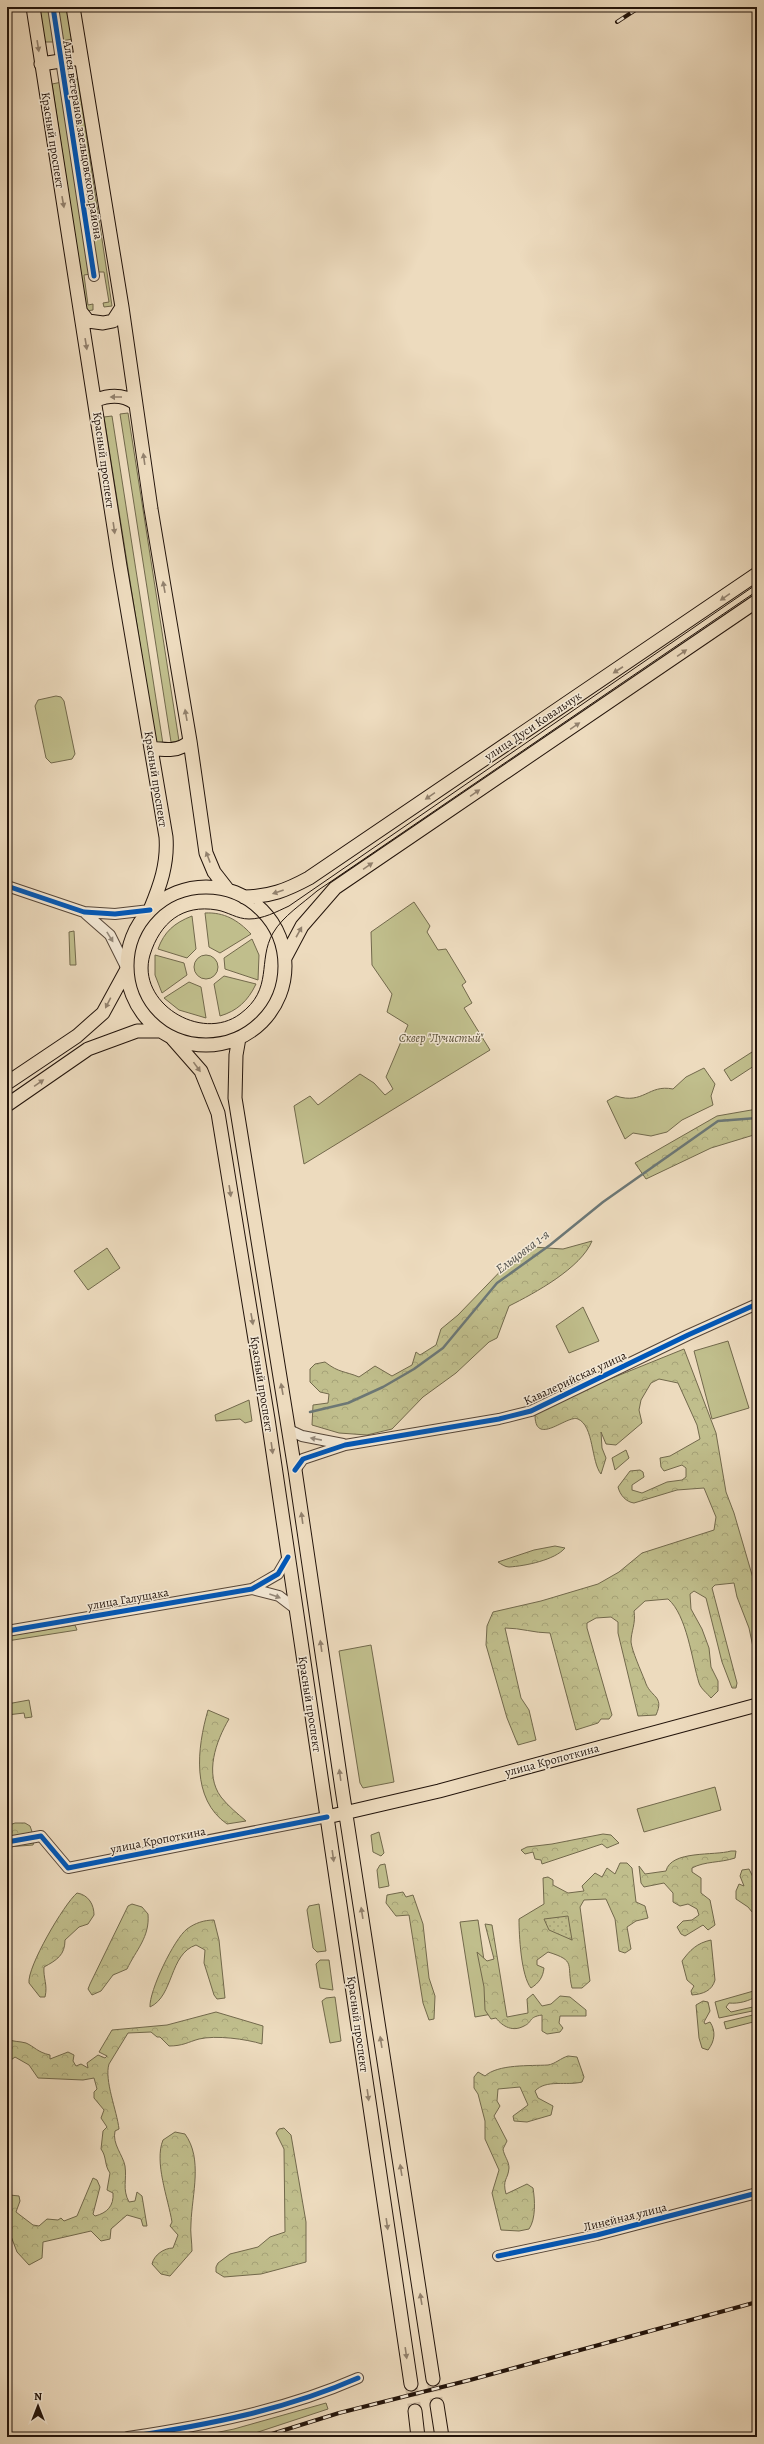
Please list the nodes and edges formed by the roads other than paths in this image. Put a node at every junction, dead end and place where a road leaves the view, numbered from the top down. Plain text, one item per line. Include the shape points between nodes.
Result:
1 (33, 7) edge
2 (53, 7) edge
3 (73, 7) edge
4 (80, 58) junction
5 (61, 60) junction
6 (41, 64) junction
7 (94, 276) dead end
8 (122, 307) junction
9 (81, 312) junction
10 (96, 400) junction
11 (135, 403) junction
12 (757, 574) edge
13 (757, 601) edge
14 (190, 741) junction
15 (151, 748) junction
16 (7, 886) edge
17 (228, 890) junction
18 (244, 897) junction
19 (150, 910) junction
20 (84, 912) junction
21 (285, 958) junction
22 (127, 969) junction
23 (166, 1034) junction
24 (239, 1038) junction
25 (7, 1082) edge
26 (7, 1106) edge
27 (757, 1304) edge
28 (289, 1430) junction
29 (344, 1445) junction
30 (295, 1470) junction
31 (288, 1557) junction
32 (252, 1589) junction
33 (296, 1609) junction
34 (7, 1631) edge
35 (326, 1687) junction
36 (307, 1692) junction
37 (757, 1705) edge
38 (346, 1813) junction
39 (327, 1817) junction
40 (7, 1842) edge
41 (757, 2193) edge
42 (498, 2256) dead end
43 (358, 2378) dead end
44 (433, 2379) tunnel mouth
45 (411, 2384) tunnel mouth
46 (437, 2405) tunnel mouth
47 (415, 2411) tunnel mouth
48 (440, 2424) junction
49 (418, 2432) edge
50 (128, 2437) edge
51 (442, 2437) edge

1 -> 6 main road, Красный проспект
2 - 5 street, Аллея ветеранов заельцовского района
3 - 4 main road
4 - 5 main road
4 - 8 main road
5 - 6 main road
5 - 7 street, Аллея ветеранов заельцовского района
6 -> 9 main road, Красный проспект
8 - 9 main road via 113,321 103,323 88,321
8 - 11 main road
9 -> 10 main road, Красный проспект
11 -> 10 main road via 127,397 104,397
10 -> 15 main road, Красный проспект via 120,566
14 -> 11 main road
12 -> 18 main road, улица Дуси Ковальчук via 309,878 276,893 262,897
21 -> 13 main road, улица Дуси Ковальчук via 302,926 335,888
14 - 15 main road via 185,746 171,750
17 -> 14 main road via 214,872 206,853
15 - 19 main road, Красный проспект via 166,848 161,885
16 - 20 street
17 - 18 main road
17 - 19 main road via 207,887 186,890 167,898
18 - 21 main road via 264,913 278,934
19 - 20 street via 115,914
19 - 22 main road via 137,927 129,947
20 -> 22 street via 110,935
21 - 24 main road via 284,978 279,997 269,1014
22 - 23 main road, Красный проспект via 131,993 140,1009
22 -> 25 main road via 102,1013 77,1036
23 - 24 main road via 188,1043 205,1046 223,1044
26 -> 23 main road via 88,1049 137,1031
23 -> 31 main road, Красный проспект via 201,1071 218,1113
28 -> 24 main road, Красный проспект via 235,1098
27 - 29 street, Кавалерийская улица via 520,1415
29 -> 28 street via 302,1436
28 - 30 main road, Красный проспект
29 - 30 street via 302,1459
35 -> 30 main road, Красный проспект
31 - 32 street via 278,1574
31 - 33 main road, Красный проспект
32 -> 33 street via 280,1596
32 - 34 street, улица Галущака
33 - 36 main road, Красный проспект
35 - 36 main road
38 -> 35 main road, Красный проспект
36 - 39 main road, Красный проспект
37 - 38 main road, улица Кропоткина via 439,1791
38 - 39 main road, улица Кропоткина
44 -> 38 main road, Красный проспект
39 - 40 street, улица Кропоткина via 68,1868 40,1836
39 -> 45 main road, Красный проспект
41 - 42 street, Линейная улица via 597,2234
43 - 50 street via 325,2393 228,2420
46 - 48 main road
47 - 49 main road
48 - 49 main road
48 - 51 main road

